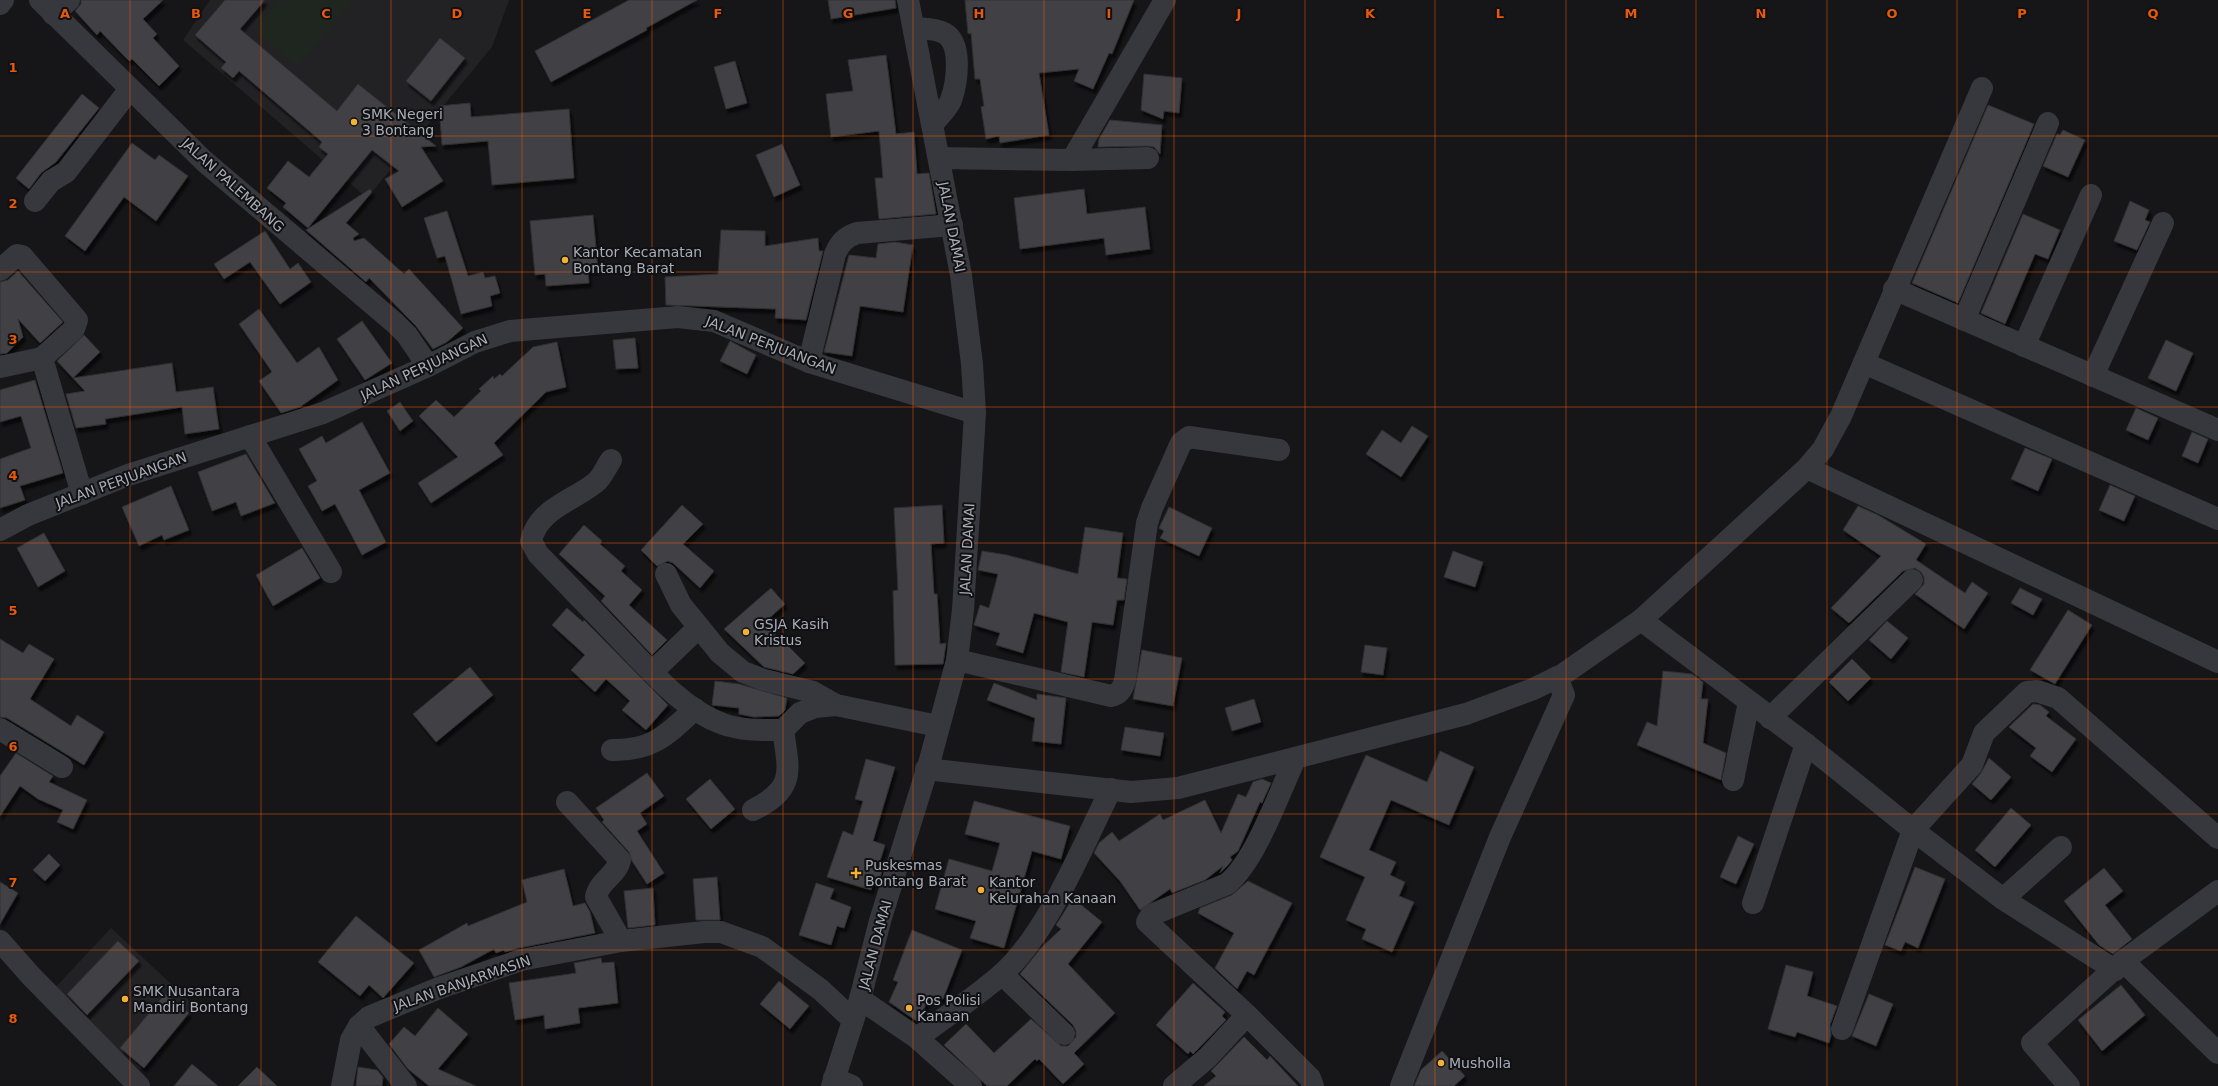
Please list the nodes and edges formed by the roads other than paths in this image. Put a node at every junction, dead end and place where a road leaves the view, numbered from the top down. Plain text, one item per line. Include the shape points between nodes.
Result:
1 (3, 0) edge
2 (69, 0) edge
3 (908, 0) edge
4 (1165, 0) edge
5 (0, 4) edge
6 (46, 7) edge
7 (914, 28) junction
8 (1982, 88) dead end
9 (130, 89) junction
10 (2048, 123) dead end
11 (933, 124) junction
12 (939, 158) junction
13 (1148, 158) dead end
14 (1072, 160) junction
15 (2091, 195) dead end
16 (35, 201) dead end
17 (2163, 223) dead end
18 (952, 226) junction
19 (0, 270) edge
20 (1894, 289) junction
21 (1964, 320) junction
22 (2024, 346) junction
23 (42, 358) junction
24 (809, 362) junction
25 (1864, 363) junction
26 (428, 366) junction
27 (0, 367) edge
28 (2093, 376) junction
29 (975, 413) junction
30 (2218, 430) edge
31 (250, 436) junction
32 (1279, 450) dead end
33 (611, 460) dead end
34 (1807, 468) junction
35 (82, 494) junction
36 (2218, 519) edge
37 (0, 530) edge
38 (331, 572) dead end
39 (666, 574) dead end
40 (1912, 580) dead end
41 (1641, 620) junction
42 (699, 627) junction
43 (957, 660) junction
44 (2218, 662) edge
45 (652, 672) junction
46 (1557, 677) junction
47 (1749, 702) junction
48 (836, 705) junction
49 (695, 709) junction
50 (1770, 718) junction
51 (0, 729) edge
52 (783, 730) junction
53 (1806, 744) junction
54 (932, 749) junction
55 (612, 750) dead end
56 (1295, 759) junction
57 (62, 768) dead end
58 (1733, 780) dead end
59 (1111, 789) junction
60 (567, 802) dead end
61 (753, 810) dead end
62 (1913, 830) junction
63 (2218, 838) edge
64 (2061, 847) dead end
65 (2218, 891) edge
66 (2003, 899) junction
67 (1753, 904) dead end
68 (621, 941) junction
69 (4, 946) edge
70 (2119, 966) junction
71 (1002, 974) junction
72 (860, 999) junction
73 (1247, 1015) junction
74 (852, 1019) junction
75 (359, 1026) junction
76 (1842, 1029) dead end
77 (1064, 1034) dead end
78 (917, 1038) junction
79 (2218, 1053) edge
80 (839, 1083) edge
81 (139, 1086) edge
82 (342, 1086) edge
83 (406, 1086) edge
84 (971, 1086) edge
85 (1174, 1086) edge
86 (1313, 1086) edge
87 (1401, 1086) edge
88 (2069, 1086) edge

1 - 5 street
2 - 6 street
3 - 7 street, JALAN DAMAI
4 - 14 street
6 - 9 street, JALAN PALEMBANG
7 - 11 street, JALAN DAMAI
7 - 11 street via 945,33 951,39 956,56 958,71 951,101
8 - 20 street
9 - 16 street via 66,172 51,181
9 - 26 street, JALAN PALEMBANG via 204,161 395,323 411,340
10 - 21 street
11 - 12 street, JALAN DAMAI
12 - 14 street
12 - 18 street, JALAN DAMAI
13 - 14 street
15 - 22 street
17 - 28 street
18 - 24 street via 857,233 846,237 835,254
18 - 29 street, JALAN DAMAI via 968,327
19 - 23 street via 17,255 22,256 77,320 74,329
20 - 21 street
20 - 25 street
21 - 22 street
22 - 28 street
23 - 27 street
23 - 35 street
24 - 26 street, JALAN PERJUANGAN via 714,321 678,317 510,330 475,342
24 - 29 street, JALAN PERJUANGAN
25 - 34 street via 1832,434
25 - 36 street
26 - 31 street, JALAN PERJUANGAN via 323,413
28 - 30 street
29 - 43 street, JALAN DAMAI via 963,610
31 - 35 street, JALAN PERJUANGAN via 128,475
31 - 38 street
32 - 43 street via 1189,437 1181,443 1147,523 1125,680 1116,695 1111,696
33 - 45 street via 597,482 543,516 534,529 531,541 538,554
34 - 41 street
34 - 44 street
35 - 37 street, JALAN PERJUANGAN via 28,515
39 - 42 street via 681,605
40 - 50 street
41 - 46 street
41 - 47 street
42 - 45 street
42 - 48 street via 720,653 743,672 813,692
43 - 54 street, JALAN DAMAI
45 - 49 street
46 - 56 street via 1531,690 1466,714
46 - 87 street via 1564,695 1500,837
47 - 50 street
47 - 58 street
48 - 52 street via 815,707 800,713
48 - 54 street
49 - 52 street via 723,724 737,728
49 - 55 street via 651,745 628,750
50 - 53 street
51 - 57 street
52 - 61 street via 788,775 782,790 769,802
53 - 62 street
53 - 67 street
54 - 59 street
54 - 72 street, JALAN DAMAI via 880,921
56 - 59 street via 1178,788 1131,792
56 - 73 street via 1253,850 1234,877 1227,884 1151,915 1147,922
59 - 71 street via 1050,910
60 - 68 street via 620,860 619,865 598,888 596,897
62 - 63 street via 1972,765 1984,733 2027,692 2037,691 2058,698
62 - 66 street
62 - 76 street
64 - 66 street
65 - 70 street
66 - 70 street
68 - 74 street, JALAN BANJARMASIN via 713,932 762,947 821,990
68 - 75 street, JALAN BANJARMASIN via 511,963 386,1009
69 - 81 street
70 - 79 street
70 - 88 street via 2032,1043
71 - 77 street
71 - 78 street
72 - 74 street, JALAN DAMAI
72 - 78 street
73 - 85 street via 1207,1058
73 - 86 street via 1310,1078
74 - 80 street, JALAN DAMAI
75 - 82 street, JALAN BANJARMASIN via 350,1040
75 - 83 street
78 - 84 street

